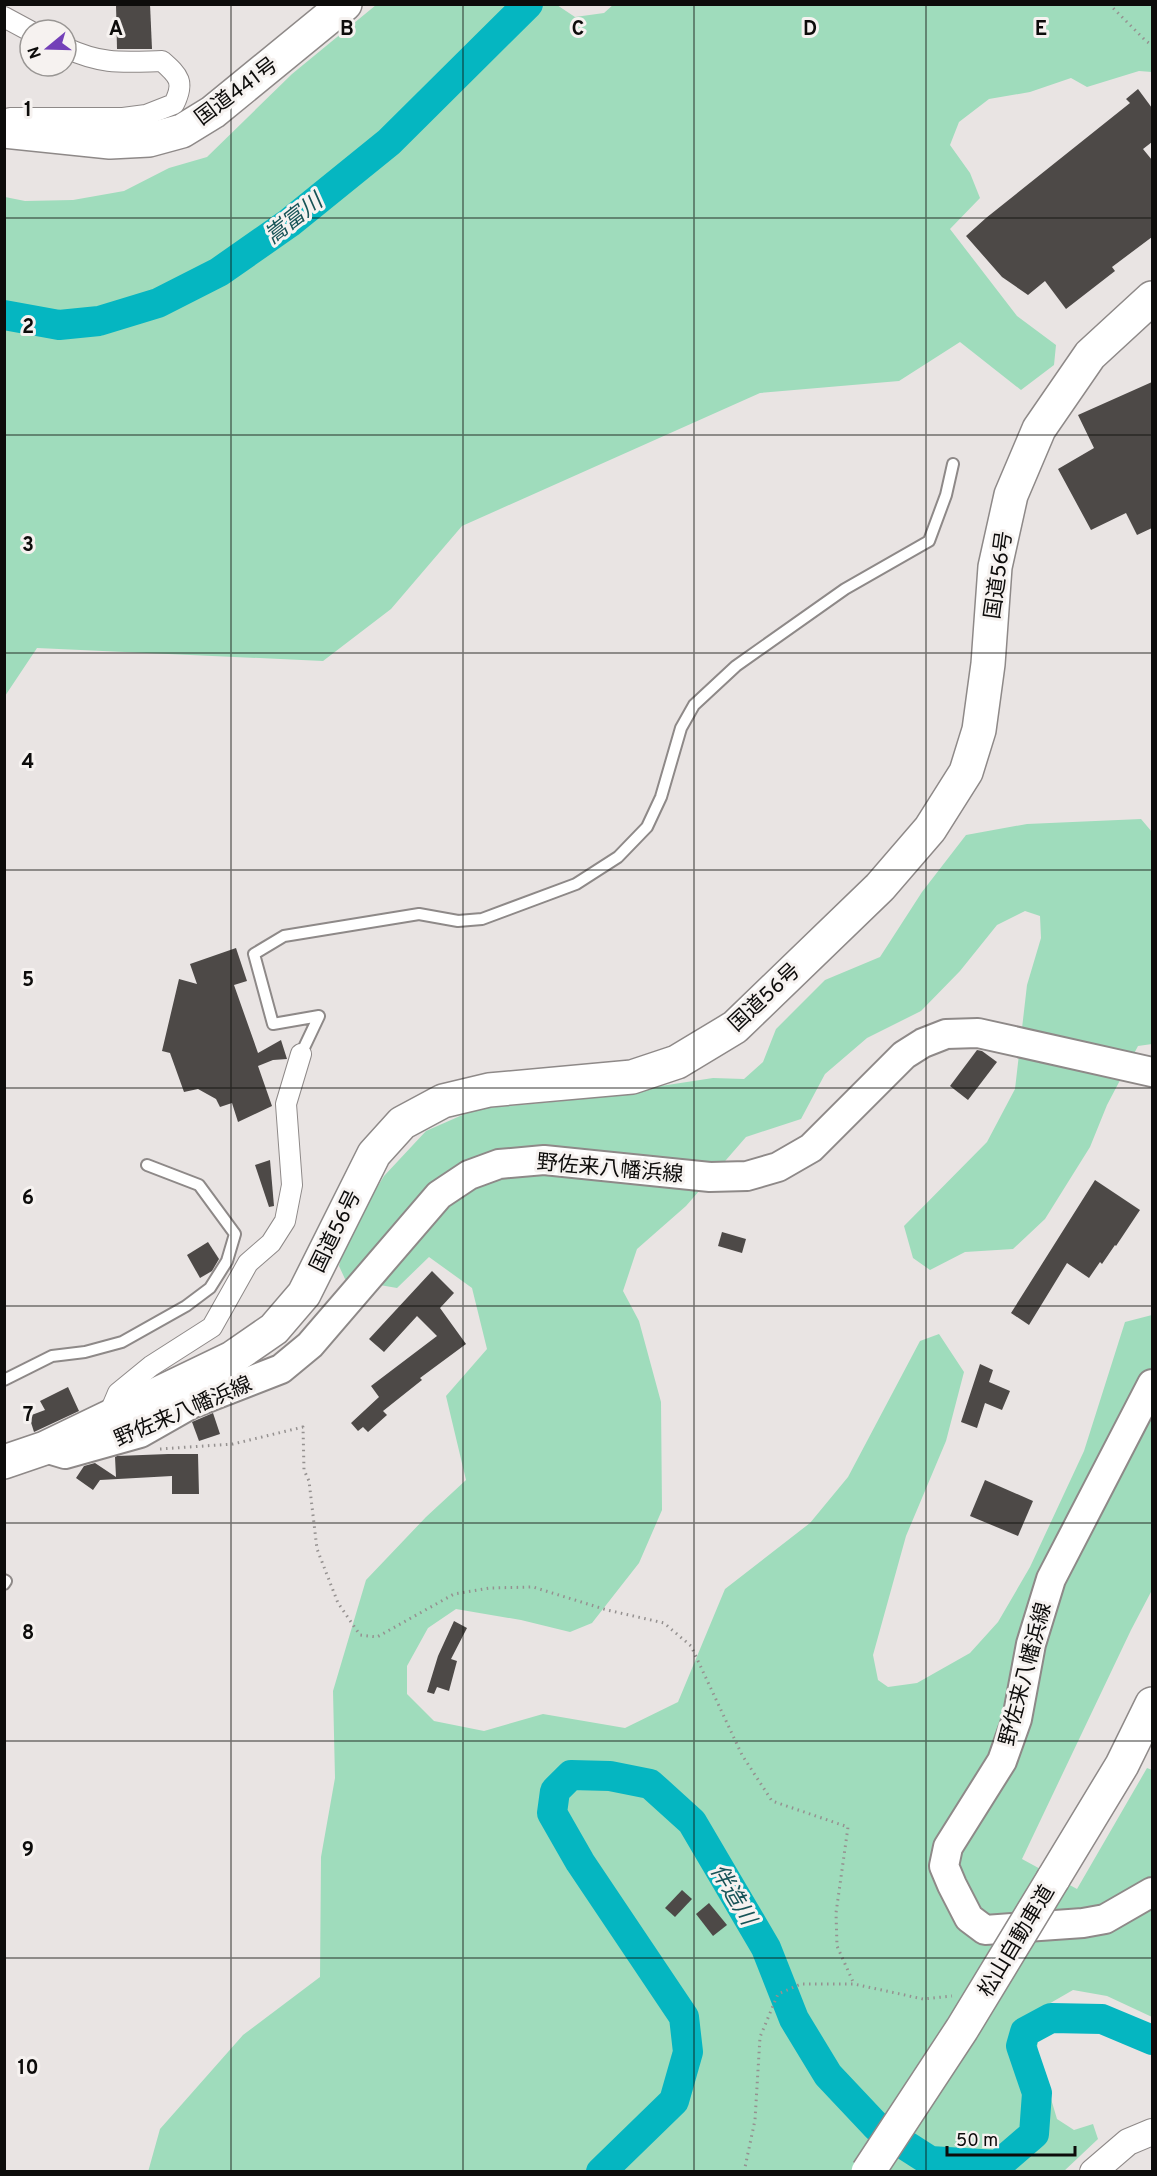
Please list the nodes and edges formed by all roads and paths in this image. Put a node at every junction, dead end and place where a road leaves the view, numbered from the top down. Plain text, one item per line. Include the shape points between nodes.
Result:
1 (345, 4) edge
2 (1109, 4) edge
3 (4, 17) edge
4 (18, 24) edge
5 (1152, 45) edge
6 (78, 54) edge
7 (4, 118) edge
8 (4, 131) edge
9 (1152, 298) edge
10 (952, 464) dead end
11 (300, 1054) joint
12 (1152, 1072) edge
13 (147, 1165) dead end
14 (4, 1380) edge
15 (1152, 1384) edge
16 (107, 1419) junction
17 (45, 1448) junction
18 (153, 1449) dead end
19 (4, 1462) edge
20 (1152, 1704) edge
21 (1152, 1892) edge
22 (854, 1984) junction
23 (960, 1995) dead end
24 (1152, 2132) edge
25 (744, 2172) edge
26 (868, 2172) edge
27 (1093, 2172) edge

1 - 8 highway, 国道441号 via 213,112 182,131 149,140 110,142
2 - 5 path
3 - 4 street
6 - 7 street via 113,63 162,61 178,75 181,91 174,104 146,115
9 - 16 highway, 国道56号 via 1090,354 1039,429 1011,495 995,567 979,730 966,772 930,829 880,887 735,1027 677,1062 632,1077 489,1090 443,1101 402,1123 374,1154 304,1294 274,1329 232,1358
10 - 11 lane via 946,495 929,542 845,589 736,666 694,705 681,728 661,797 647,827 618,857 576,884 482,919 458,921 419,914 284,936 254,954 273,1024 319,1016
11 - 16 street via 286,1104 292,1185 285,1221 271,1243 248,1263 212,1327 151,1366 118,1393
12 - 17 main road, 野佐来八幡浜線 via 978,1033 946,1034 904,1055 812,1148 778,1167 747,1176 710,1177 544,1160 499,1164 469,1175 439,1195 310,1345 281,1370 190,1404 140,1433 65,1454
13 - 14 lane via 199,1185 235,1234 228,1261 210,1288 122,1342 52,1356
15 - 21 main road, 野佐来八幡浜線 via 1051,1579 1031,1644 1017,1719 1002,1761 948,1847 944,1866 969,1918 985,1930 1105,1919
16 - 17 highway, 国道56号
17 - 19 highway, 国道56号
18 - 22 path via 233,1443 303,1427 304,1470 309,1481 317,1549 338,1603 360,1635 377,1637 454,1594 490,1588 533,1587 664,1623 691,1646 742,1755 772,1801 848,1827 836,1913 837,1946
20 - 26 highway, 松山自動車道, bridge via 1122,1765 962,2029
22 - 23 path via 922,1999
22 - 25 path via 801,1984 778,1994 760,2037 755,2120
24 - 27 street via 1128,2142

